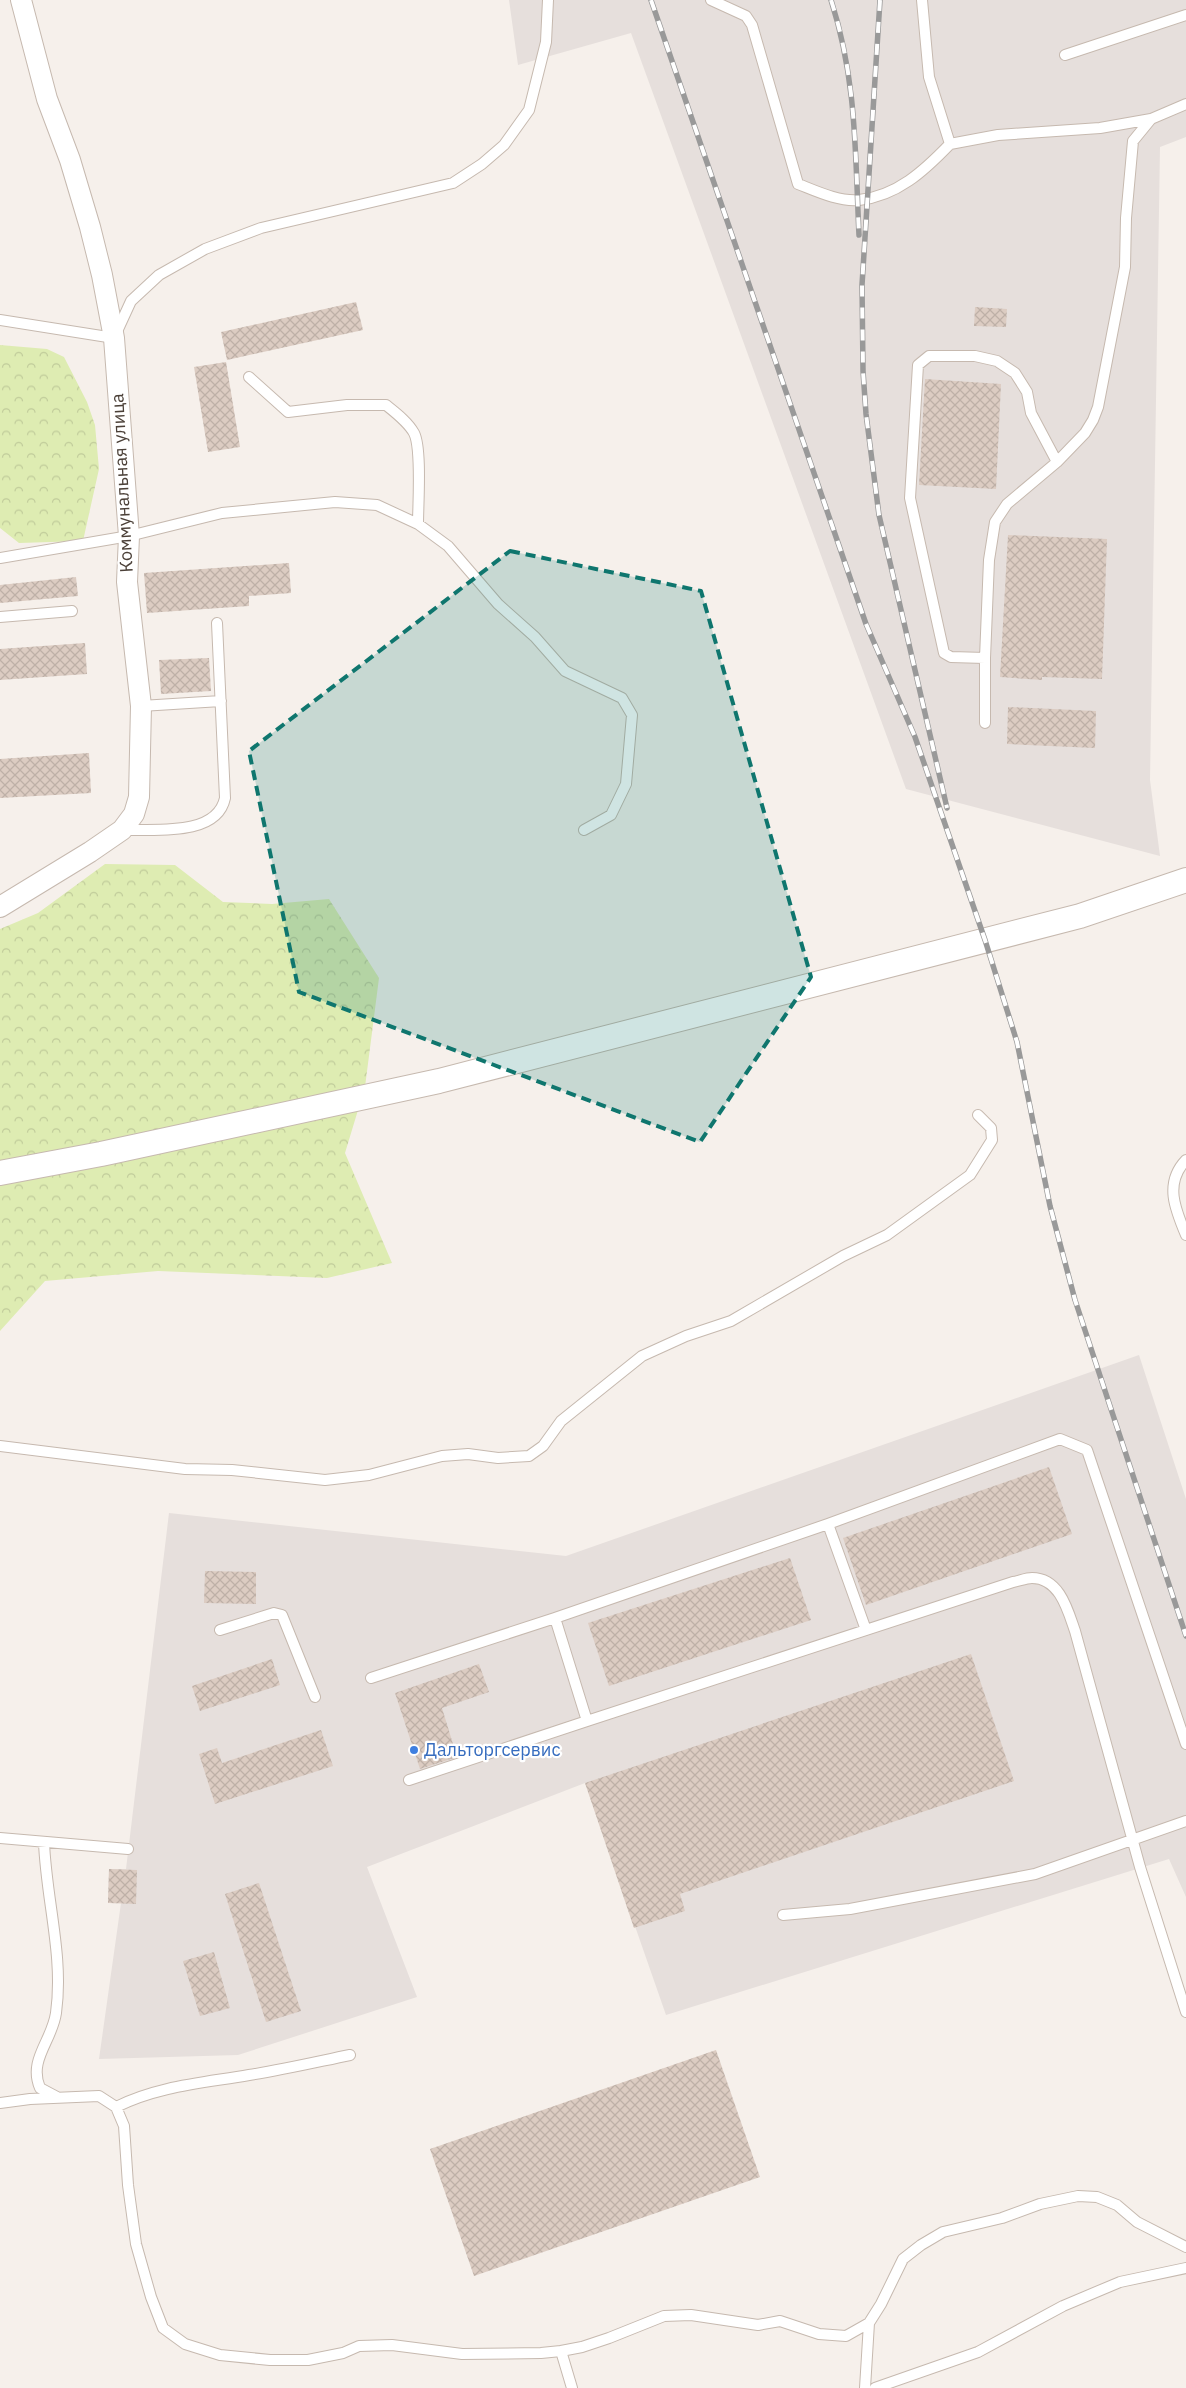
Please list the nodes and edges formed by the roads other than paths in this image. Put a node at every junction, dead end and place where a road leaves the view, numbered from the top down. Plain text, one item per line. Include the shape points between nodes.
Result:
1 (21, 0) edge
2 (548, 0) edge
3 (711, 0) edge
4 (922, 0) edge
5 (1186, 15) edge
6 (1065, 55) dead end
7 (1186, 104) edge
8 (1151, 118) junction
9 (950, 144) junction
10 (0, 320) edge
11 (114, 338) junction
12 (249, 376) dead end
13 (1057, 462) junction
14 (418, 524) junction
15 (129, 536) junction
16 (0, 558) edge
17 (72, 611) dead end
18 (0, 617) edge
19 (217, 623) dead end
20 (985, 658) junction
21 (222, 701) junction
22 (141, 706) junction
23 (985, 723) dead end
24 (122, 830) junction
25 (584, 830) dead end
26 (1186, 880) edge
27 (0, 907) edge
28 (978, 1115) dead end
29 (1186, 1160) edge
30 (0, 1173) edge
31 (1186, 1234) edge
32 (0, 1446) edge
33 (828, 1524) junction
34 (555, 1618) junction
35 (220, 1630) dead end
36 (866, 1630) junction
37 (371, 1678) dead end
38 (315, 1697) dead end
39 (587, 1720) junction
40 (1186, 1744) edge
41 (409, 1780) dead end
42 (1186, 1821) edge
43 (0, 1838) edge
44 (1134, 1841) junction
45 (44, 1842) junction
46 (128, 1849) dead end
47 (783, 1916) dead end
48 (1186, 2012) edge
49 (350, 2055) dead end
50 (58, 2097) junction
51 (0, 2103) edge
52 (116, 2107) junction
53 (1186, 2247) edge
54 (1186, 2268) edge
55 (869, 2323) junction
56 (561, 2351) junction
57 (572, 2388) edge
58 (865, 2388) edge
59 (875, 2388) edge

1 - 11 street, Коммунальная улица via 47,99 90,227
2 - 11 lane via 546,42 529,110 504,145 482,164 453,183 261,228 205,250 160,275 130,301
3 - 9 lane via 746,16 752,25 798,184 832,196 857,200 868,198 915,179
4 - 9 lane via 929,77
5 - 6 lane
7 - 8 lane
8 - 9 lane via 1100,128 998,135
8 - 13 lane via 1133,141 1125,267 1098,407 1085,433
10 - 11 lane
11 - 15 street, Коммунальная улица
12 - 14 lane via 288,412 347,405 386,405 415,434
13 - 20 lane via 1008,504 995,522 989,560
13 - 20 lane via 1030,412 1027,392 1015,373 997,361 975,356 929,356 918,365 910,498 940,646 950,657
14 - 15 lane via 377,504 335,502 222,514
14 - 25 lane via 448,546 498,604 535,637 565,671 622,698 632,715 626,784 611,815
15 - 16 lane
15 - 22 street, Коммунальная улица via 127,582
17 - 18 lane
19 - 21 lane
20 - 23 lane
21 - 22 lane
21 - 24 lane via 225,798 220,814 198,826
22 - 24 street, Коммунальная улица via 139,797 134,814
24 - 27 street, Коммунальная улица
26 - 30 street via 1080,916 439,1081
28 - 32 lane via 991,1128 992,1140 970,1175 887,1236 843,1256 731,1321 686,1336 642,1356 561,1421 544,1446 528,1456 442,1456 369,1475 325,1480 232,1470 185,1469
29 - 31 lane via 1172,1182 1174,1207
33 - 34 lane
33 - 36 lane
33 - 40 lane via 1060,1439 1087,1450
34 - 37 lane
34 - 39 lane
35 - 38 lane via 274,1613 282,1615
36 - 39 lane
36 - 44 lane via 1013,1582 1034,1578 1053,1585 1065,1604 1075,1631
39 - 41 lane
42 - 44 lane
43 - 45 lane
44 - 47 lane via 1035,1874 850,1909
44 - 48 lane
45 - 46 lane
45 - 50 lane via 45,1871 56,1932 58,1980 52,2032 37,2064 35,2077 40,2088
49 - 52 lane via 263,2073 162,2088
50 - 51 lane
50 - 52 lane via 98,2096
52 - 56 lane via 124,2126 136,2244 151,2297 163,2328 185,2344 220,2355 270,2360 308,2360 343,2353 359,2346 392,2345 462,2354
53 - 55 lane via 1137,2222 1117,2205 1097,2197 1078,2196 1040,2204 1002,2218 943,2232 921,2245 903,2259
54 - 59 lane via 1120,2282 1064,2306 978,2352
55 - 56 lane via 846,2336 819,2334 780,2321 758,2325 691,2315 664,2316 609,2338
55 - 58 lane
56 - 57 lane

